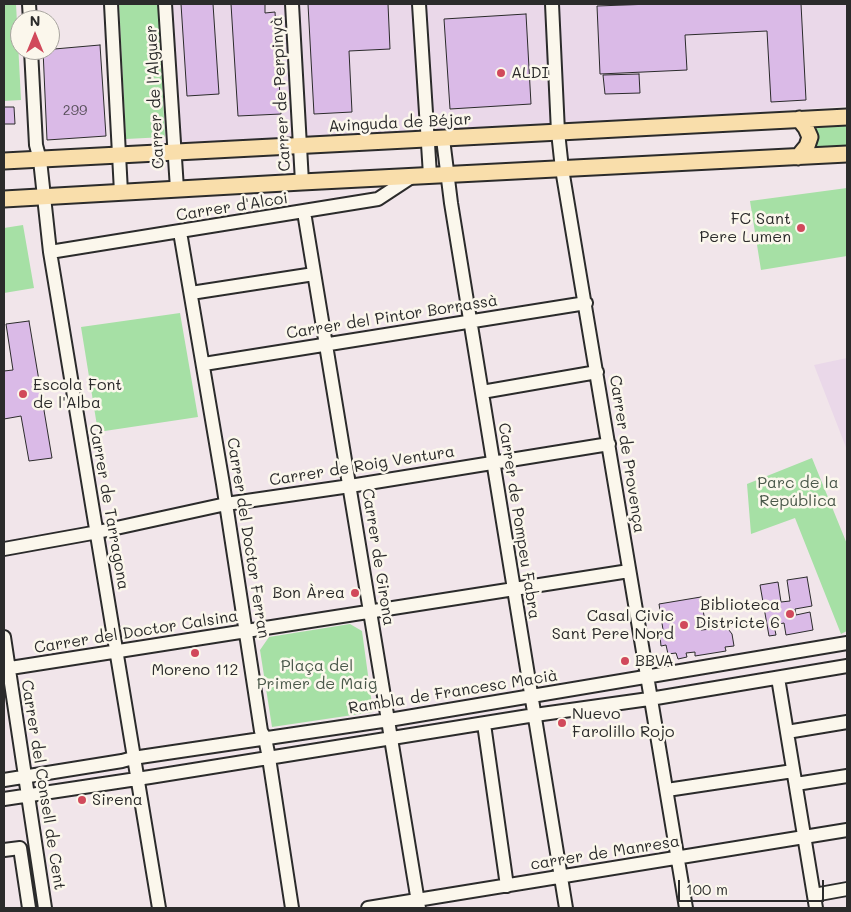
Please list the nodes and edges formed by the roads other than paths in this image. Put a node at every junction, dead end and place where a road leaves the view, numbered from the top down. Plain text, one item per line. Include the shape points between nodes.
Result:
1 (111, 4) edge
2 (165, 4) edge
3 (292, 4) edge
4 (419, 4) edge
5 (552, 4) edge
6 (32, 60) edge
7 (847, 111) edge
8 (847, 117) edge
9 (830, 118) junction
10 (799, 119) junction
11 (558, 132) junction
12 (435, 139) junction
13 (300, 145) junction
14 (174, 153) junction
15 (845, 155) edge
16 (118, 156) junction
17 (798, 157) junction
18 (40, 160) junction
19 (4, 161) edge
20 (562, 169) junction
21 (446, 174) junction
22 (413, 176) junction
23 (430, 176) junction
24 (302, 182) junction
25 (176, 189) junction
26 (121, 192) junction
27 (43, 197) junction
28 (4, 200) edge
29 (304, 212) junction
30 (180, 232) junction
31 (50, 252) junction
32 (314, 274) junction
33 (191, 293) junction
34 (586, 303) junction
35 (471, 320) junction
36 (326, 344) junction
37 (204, 364) junction
38 (597, 372) junction
39 (482, 392) junction
40 (609, 444) junction
41 (492, 462) junction
42 (350, 486) junction
43 (226, 504) junction
44 (98, 532) junction
45 (4, 549) edge
46 (629, 571) junction
47 (514, 589) junction
48 (371, 612) junction
49 (246, 630) junction
50 (4, 637) edge
51 (847, 643) edge
52 (117, 652) junction
53 (847, 666) edge
54 (6, 669) edge
55 (648, 676) junction
56 (778, 678) junction
57 (531, 696) junction
58 (652, 698) junction
59 (534, 715) junction
60 (389, 720) junction
61 (847, 722) edge
62 (484, 724) junction
63 (787, 732) junction
64 (265, 738) junction
65 (392, 739) junction
66 (133, 758) junction
67 (269, 758) junction
68 (793, 770) junction
69 (24, 776) junction
70 (847, 776) edge
71 (137, 779) junction
72 (4, 780) edge
73 (796, 784) junction
74 (667, 790) junction
75 (28, 795) junction
76 (4, 799) edge
77 (847, 830) edge
78 (804, 837) junction
79 (4, 850) edge
80 (678, 858) junction
81 (561, 877) junction
82 (506, 886) junction
83 (847, 889) edge
84 (814, 895) junction
85 (418, 904) edge
86 (29, 908) edge
87 (45, 908) edge
88 (158, 908) edge
89 (292, 908) edge
90 (368, 908) edge
91 (566, 908) edge
92 (686, 908) edge
93 (816, 908) edge

1 - 16 street
2 - 14 street, Carrer de l'Alguer
3 - 13 street, Carrer de Perpinyà
4 - 12 street
5 - 11 street, Carrer de Provença
6 - 18 street, Carrer de Tarragona via 36,145
7 - 9 main road
8 - 9 main road, Avinguda de Béjar
9 - 10 main road, Avinguda de Béjar
10 - 11 main road, Avinguda de Béjar
10 - 17 main road via 810,137
11 - 12 main road, Avinguda de Béjar
11 - 20 street, Carrer de Provença
12 - 13 main road, Avinguda de Béjar
12 - 21 street, Carrer de Pompeu Fabra
12 - 23 street
13 - 14 main road, Avinguda de Béjar
13 - 24 street, Carrer de Perpinyà
14 - 16 main road, Avinguda de Béjar
14 - 25 street, Carrer de l'Alguer
15 - 17 main road
16 - 18 main road, Avinguda de Béjar
16 - 26 street
17 - 20 main road
18 - 19 main road, Avinguda de Béjar
18 - 27 street, Carrer de Tarragona
20 - 21 main road
20 - 34 street, Carrer de Provença
21 - 23 main road
21 - 35 street, Carrer de Pompeu Fabra
22 - 23 main road
22 - 24 main road
22 - 29 street, Carrer d'Alcoi via 378,199
24 - 25 main road
25 - 26 main road
26 - 27 main road
27 - 28 main road
27 - 31 street, Carrer de Tarragona
29 - 30 street, Carrer d'Alcoi
29 - 32 street, Carrer de Girona
30 - 31 street, Carrer d'Alcoi
30 - 33 street, Carrer del Doctor Ferran
31 - 44 street, Carrer de Tarragona
32 - 33 street
32 - 36 street, Carrer de Girona
33 - 37 street, Carrer del Doctor Ferran
34 - 35 street, Carrer del Pintor Borrassà
34 - 38 street, Carrer de Provença
35 - 36 street, Carrer del Pintor Borrassà
35 - 39 street, Carrer de Pompeu Fabra
36 - 37 street, Carrer del Pintor Borrassà
36 - 42 street, Carrer de Girona
37 - 43 street, Carrer del Doctor Ferran
38 - 39 street
38 - 40 street, Carrer de Provença
39 - 41 street, Carrer de Pompeu Fabra
40 - 41 street, Carrer de Roig Ventura
40 - 46 street, Carrer de Provença
41 - 42 street, Carrer de Roig Ventura
41 - 47 street, Carrer de Pompeu Fabra
42 - 43 street, Carrer de Roig Ventura
42 - 48 street, Carrer de Girona
43 - 44 street, Carrer de Roig Ventura
43 - 49 street, Carrer del Doctor Ferran
44 - 45 street, Carrer de Roig Ventura
44 - 52 street, Carrer de Tarragona
46 - 47 street, Carrer del Doctor Calsina
46 - 55 street, Carrer de Provença
47 - 48 street, Carrer del Doctor Calsina
47 - 57 street, Carrer de Pompeu Fabra
48 - 49 street, Carrer del Doctor Calsina
48 - 60 street, Carrer de Girona
49 - 52 street, Carrer del Doctor Calsina
49 - 64 street, Carrer del Doctor Ferran via 261,731
50 - 54 street, Carrer del Consell de Cent
51 - 55 street, Rambla de Francesc Macià
52 - 54 street, Carrer del Doctor Calsina
52 - 66 street, Carrer de Tarragona
53 - 56 street
54 - 69 street, Carrer del Consell de Cent
55 - 57 street, Rambla de Francesc Macià
55 - 58 street, Carrer de Provença
56 - 58 street
56 - 63 street
57 - 59 street, Carrer de Pompeu Fabra
57 - 60 street, Rambla de Francesc Macià
58 - 59 street
58 - 74 street, Carrer de Provença
59 - 62 street
59 - 81 street, Carrer de Pompeu Fabra
60 - 64 street, Rambla de Francesc Macià
60 - 65 street, Carrer de Girona
61 - 63 street
62 - 65 street
62 - 82 street
63 - 68 street
64 - 66 street, Rambla de Francesc Macià
64 - 67 street, Carrer del Doctor Ferran
65 - 67 street
65 - 85 street, Carrer de Girona
66 - 69 street, Rambla de Francesc Macià
66 - 71 street, Carrer de Tarragona
67 - 71 street
67 - 89 street, Carrer del Doctor Ferran
68 - 73 street
68 - 74 street
69 - 72 street, Rambla de Francesc Macià
69 - 75 street, Carrer del Consell de Cent
70 - 73 street
71 - 75 street
71 - 88 street, Carrer de Tarragona
73 - 78 street
74 - 80 street, Carrer de Provença
75 - 76 street
75 - 87 street, Carrer del Consell de Cent
77 - 78 street, carrer de Manresa
78 - 80 street, carrer de Manresa
78 - 84 street
79 - 86 street via 20,848
80 - 81 street, carrer de Manresa
80 - 92 street, Carrer de Provença
81 - 82 street, carrer de Manresa
81 - 91 street, Carrer de Pompeu Fabra
82 - 85 street, carrer de Manresa
83 - 84 street
84 - 93 street
85 - 90 street, carrer de Manresa

